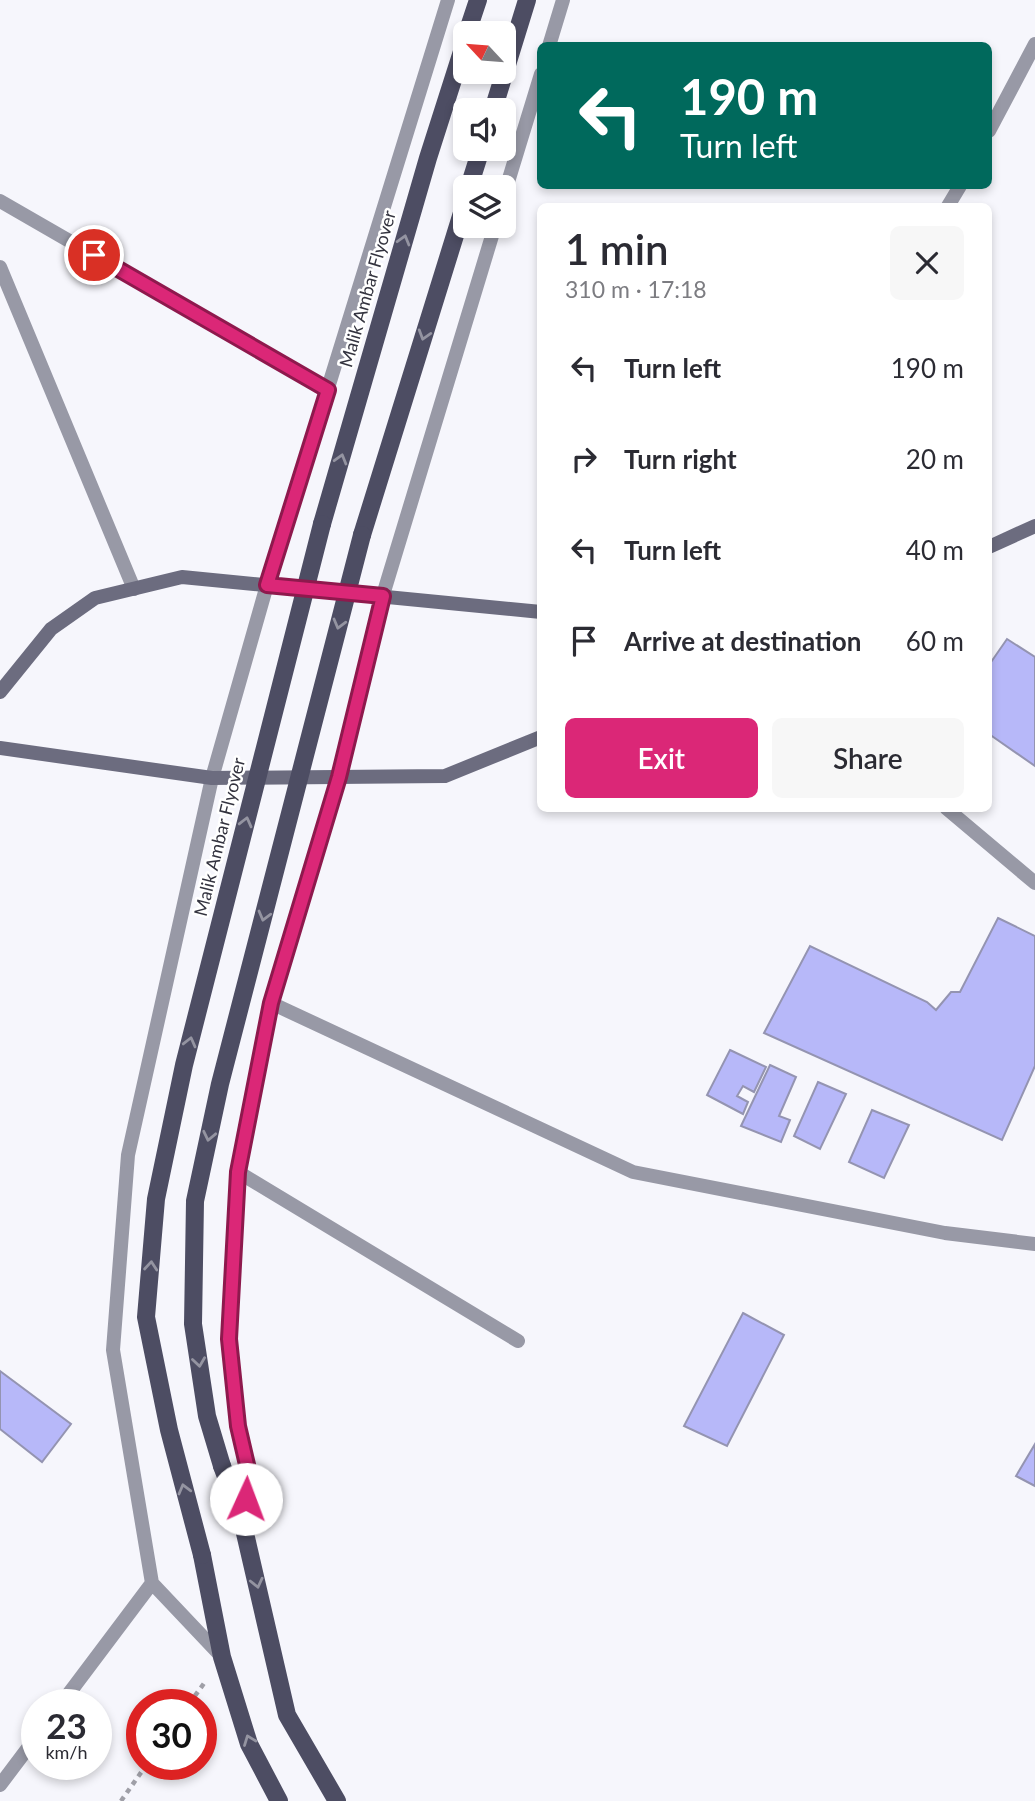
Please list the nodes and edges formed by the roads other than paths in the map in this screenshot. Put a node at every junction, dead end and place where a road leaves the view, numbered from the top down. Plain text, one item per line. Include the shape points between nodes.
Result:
1 (448, 0) edge
2 (478, 0) edge
3 (527, 0) edge
4 (563, 0) edge
5 (471, 21) edge
6 (550, 42) edge
7 (1035, 44) edge
8 (453, 80) edge
9 (537, 87) edge
10 (497, 98) edge
11 (992, 125) edge
12 (510, 175) edge
13 (0, 201) edge
14 (454, 238) edge
15 (491, 238) edge
16 (0, 267) edge
17 (328, 390) junction
18 (1035, 526) edge
19 (992, 546) edge
20 (267, 585) junction
21 (134, 589) junction
22 (383, 596) junction
23 (537, 612) edge
24 (0, 692) edge
25 (537, 739) edge
26 (0, 748) edge
27 (339, 777) junction
28 (212, 778) junction
29 (942, 812) edge
30 (950, 812) edge
31 (958, 821) junction
32 (1035, 883) edge
33 (271, 1003) junction
34 (238, 1172) junction
35 (1035, 1230) edge
36 (1018, 1241) junction
37 (1035, 1244) edge
38 (518, 1341) dead end
39 (241, 1516) junction
40 (152, 1583) junction
41 (222, 1657) junction
42 (72, 1689) edge
43 (21, 1757) edge
44 (0, 1785) edge
45 (279, 1801) edge
46 (337, 1801) edge

1 - 17 street
2 - 5 main road
3 - 10 main road
4 - 6 street
7 - 11 street
41 -> 8 main road, Malik Ambar Flyover, bridge via 146,1317 156,1199 184,1065 322,524
9 - 12 street
13 - 17 street
14 -> 39 main road, bridge via 362,534 220,1084 195,1201 194,1324 207,1416
15 - 22 street
16 - 21 street
17 - 20 street
18 - 19 street
20 - 21 street via 182,577
20 - 22 street
20 - 28 street
21 - 24 street via 94,598 51,629
22 - 23 street
22 - 27 street
25 - 27 street via 445,776
26 - 28 street
27 - 28 street
27 - 33 street
28 - 40 street via 128,1155 113,1350
29 - 31 street
30 - 31 street
31 - 32 street
33 - 34 street
33 - 36 street via 633,1172 945,1233
34 - 38 street
34 - 39 street via 229,1339 238,1426 251,1482
35 - 36 street
36 - 37 street
39 -> 46 main road via 287,1715
40 - 41 street
40 - 42 street
45 -> 41 main road, Malik Ambar Flyover via 249,1744
43 - 44 street

